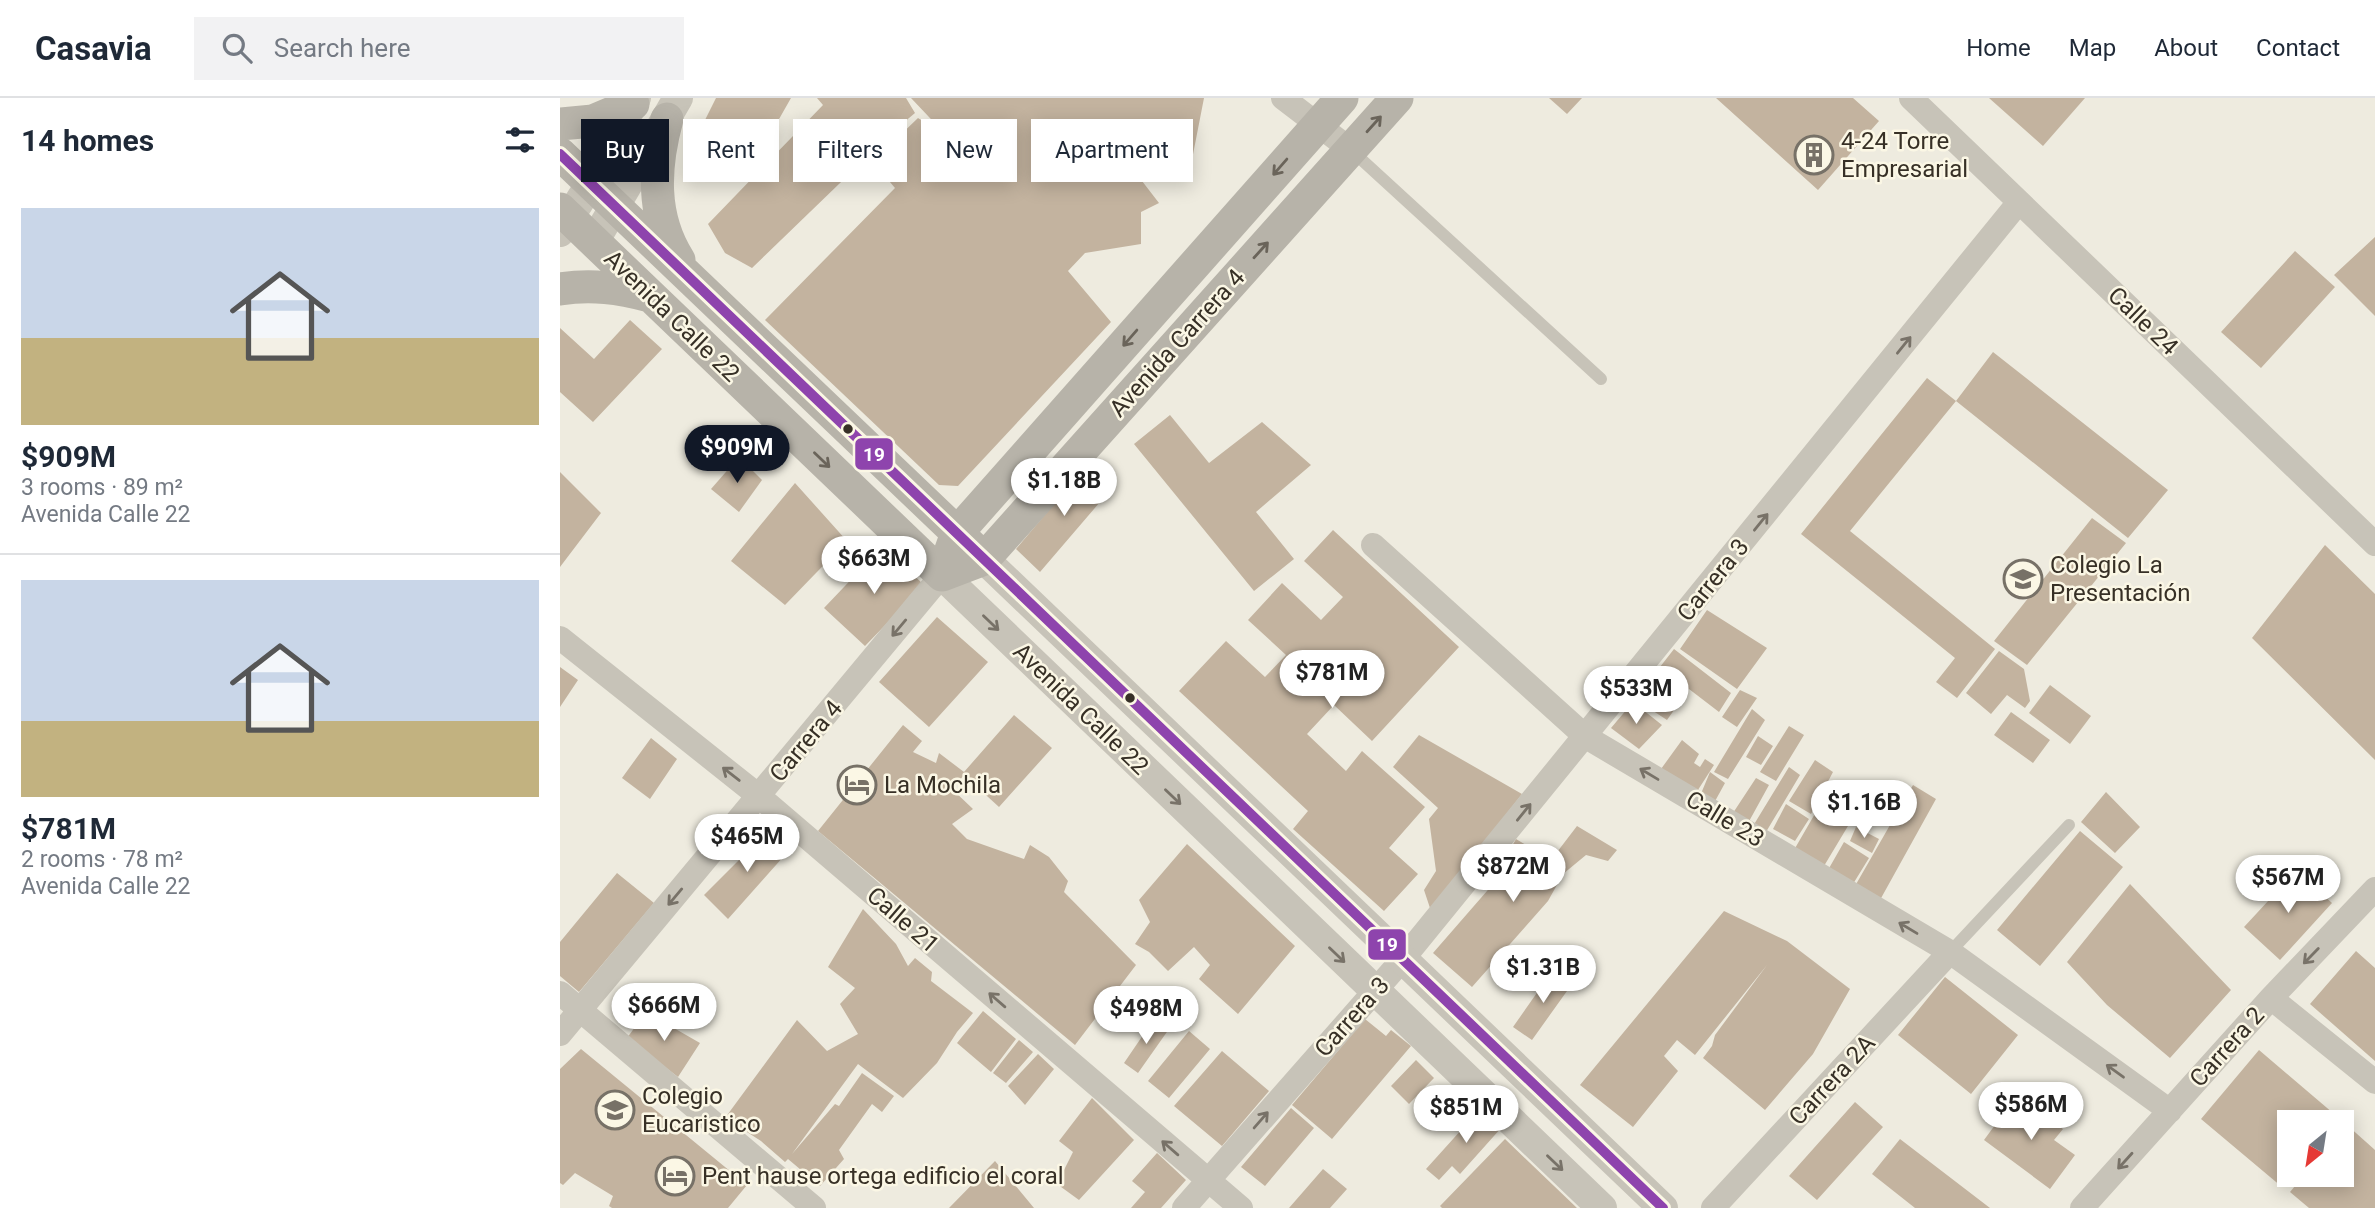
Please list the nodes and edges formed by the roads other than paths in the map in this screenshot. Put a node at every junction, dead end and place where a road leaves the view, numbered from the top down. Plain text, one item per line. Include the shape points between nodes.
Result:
1 (1283, 98) edge
2 (1342, 98) edge
3 (1397, 98) edge
4 (1911, 98) edge
5 (635, 101) edge
6 (672, 109) edge
7 (560, 124) edge
8 (1318, 124) junction
9 (1350, 150) junction
10 (560, 154) edge
11 (591, 183) junction
12 (2019, 202) junction
13 (615, 207) junction
14 (563, 220) edge
15 (594, 242) junction
16 (689, 277) junction
17 (560, 289) edge
18 (650, 296) junction
19 (1601, 379) dead end
20 (957, 533) junction
21 (2375, 544) edge
22 (1373, 545) dead end
23 (984, 559) junction
24 (942, 575) junction
25 (560, 638) edge
26 (1586, 737) junction
27 (760, 797) junction
28 (2069, 825) dead end
29 (2375, 889) edge
30 (1950, 952) junction
31 (1403, 960) junction
32 (1375, 991) junction
33 (560, 993) edge
34 (2271, 998) junction
35 (579, 1010) junction
36 (560, 1034) edge
37 (2375, 1082) edge
38 (2170, 1111) junction
39 (1207, 1181) junction
40 (814, 1208) edge
41 (1184, 1208) edge
42 (1241, 1208) edge
43 (1602, 1208) edge
44 (1663, 1208) edge
45 (1713, 1208) edge
46 (2082, 1208) edge

1 - 8 street
2 - 8 main road, Avenida Carrera 4
9 -> 3 main road, Avenida Carrera 4
4 - 12 street, Calle 24
5 - 7 main road via 593,121
5 - 11 street
6 - 13 street
6 - 16 main road via 658,152 656,184 672,249
8 - 9 street
8 -> 20 main road, Avenida Carrera 4
9 - 19 lane
23 -> 9 main road, Avenida Carrera 4
10 - 11 main road, Avenida Calle 22
11 - 13 main road, Avenida Calle 22
11 - 14 street
12 - 21 street, Calle 24
26 -> 12 street, Carrera 3
13 - 15 street
13 - 16 main road, Avenida Calle 22
14 - 15 main road, Avenida Calle 22
15 - 18 main road, Avenida Calle 22
16 - 20 main road, Avenida Calle 22
17 - 18 main road via 616,287
18 -> 24 main road, Avenida Calle 22
20 - 23 main road, Avenida Calle 22
20 - 24 main road, Avenida Carrera 4
22 - 26 street, Calle 23
23 - 24 main road, Avenida Carrera 4
23 - 31 street, Avenida Calle 22
24 -> 27 street, Carrera 4
24 -> 32 street, Avenida Calle 22
27 -> 25 street, Calle 21
30 -> 26 street, Calle 23
31 -> 26 street, Carrera 3
27 -> 35 street, Carrera 4
39 -> 27 street, Calle 21
28 - 30 lane
29 -> 34 street, Carrera 2
38 -> 30 street, Calle 23
30 - 45 street, Carrera 2A
31 - 32 street, Carrera 3
31 - 44 street, Avenida Calle 22
39 -> 32 street, Carrera 3
32 -> 43 street, Avenida Calle 22
33 - 35 street
34 - 37 street
34 - 38 street, Carrera 2
35 - 36 street, Carrera 4
35 - 40 street
38 -> 46 street, Carrera 2
39 - 41 street, Carrera 3
39 - 42 street, Calle 21

